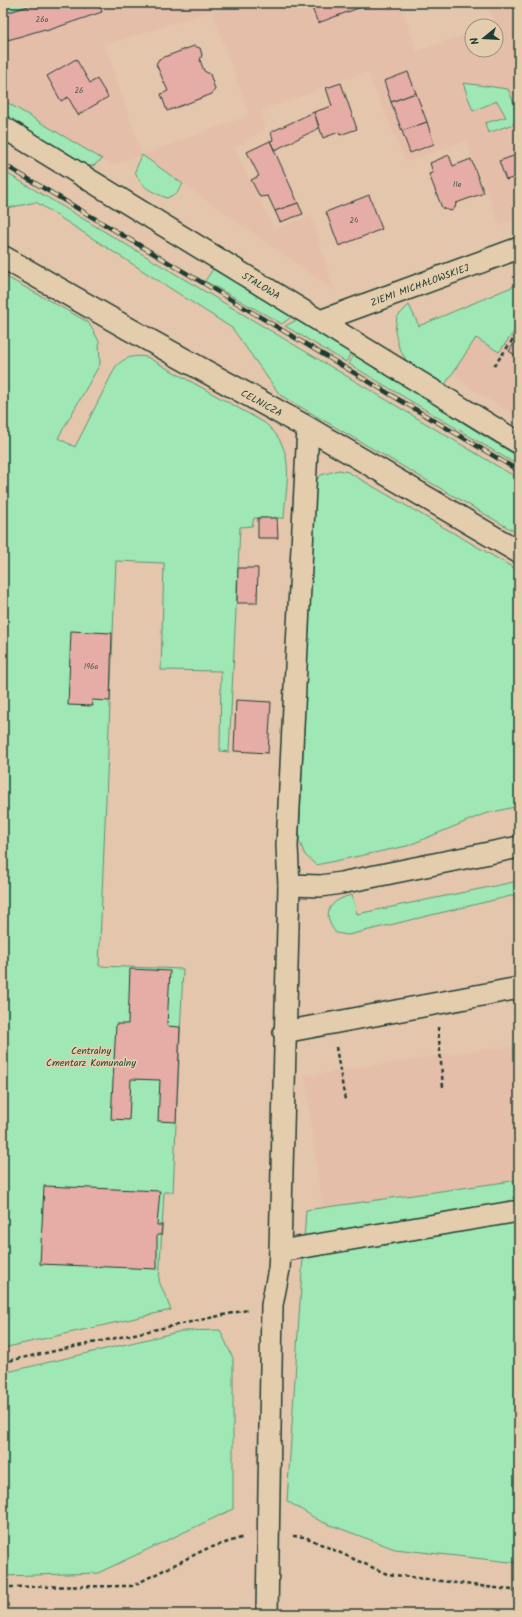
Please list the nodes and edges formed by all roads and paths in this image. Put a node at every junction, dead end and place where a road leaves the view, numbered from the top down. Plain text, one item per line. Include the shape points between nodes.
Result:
1 (3, 127) edge
2 (519, 248) edge
3 (3, 257) edge
4 (320, 321) junction
5 (519, 331) edge
6 (494, 366) dead end
7 (308, 428) junction
8 (519, 443) edge
9 (519, 552) edge
10 (519, 847) edge
11 (289, 885) junction
12 (519, 988) edge
13 (436, 1004) junction
14 (331, 1023) junction
15 (284, 1032) junction
16 (443, 1086) dead end
17 (345, 1100) dead end
18 (519, 1211) edge
19 (280, 1251) junction
20 (272, 1305) junction
21 (3, 1362) edge
22 (267, 1614) edge

1 - 4 street, STALOWA
2 - 4 street, ZIEMI MICHAŁOWSKIEJ
3 - 7 street, CELNICZA
4 - 8 street, STALOWA
5 - 6 path
7 - 9 street, CELNICZA
7 - 11 street via 287,846
10 - 11 street via 341,883
11 - 15 street
12 - 13 street
13 - 14 street
13 - 16 path
14 - 15 street
14 - 17 path
15 - 19 street
18 - 19 street
19 - 20 street
20 - 21 path
20 - 22 street

